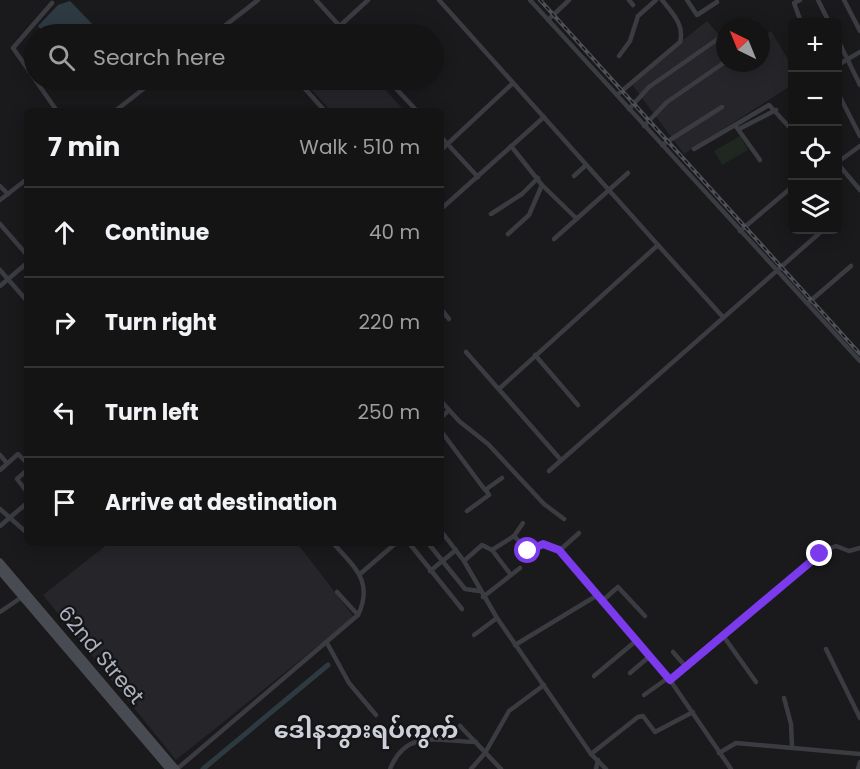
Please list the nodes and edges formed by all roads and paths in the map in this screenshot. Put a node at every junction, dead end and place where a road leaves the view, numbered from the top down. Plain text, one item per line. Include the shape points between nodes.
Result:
1 (258, 0) edge
2 (316, 0) edge
3 (368, 0) edge
4 (439, 0) edge
5 (531, 0) edge
6 (569, 0) edge
7 (629, 0) edge
8 (656, 0) edge
9 (662, 0) edge
10 (687, 0) edge
11 (800, 0) edge
12 (818, 0) edge
13 (844, 0) edge
14 (717, 2) dead end
15 (793, 2) edge
16 (52, 3) dead end
17 (633, 5) dead end
18 (799, 18) edge
19 (827, 18) edge
20 (548, 20) junction
21 (34, 24) edge
22 (227, 24) edge
23 (338, 24) edge
24 (342, 24) edge
25 (860, 31) edge
26 (24, 35) edge
27 (716, 40) edge
28 (842, 50) edge
29 (860, 52) edge
30 (619, 56) dead end
31 (847, 60) junction
32 (842, 62) edge
33 (24, 64) edge
34 (716, 68) edge
35 (513, 83) junction
36 (860, 85) edge
37 (42, 90) edge
38 (142, 90) edge
39 (306, 90) edge
40 (397, 90) edge
41 (617, 95) junction
42 (842, 102) edge
43 (122, 105) junction
44 (722, 107) dead end
45 (55, 108) edge
46 (118, 108) edge
47 (124, 108) edge
48 (322, 108) edge
49 (414, 108) edge
50 (629, 109) junction
51 (544, 117) junction
52 (644, 126) junction
53 (789, 126) edge
54 (737, 127) junction
55 (860, 135) edge
56 (444, 140) edge
57 (447, 144) junction
58 (662, 145) junction
59 (511, 146) junction
60 (860, 146) edge
61 (444, 147) edge
62 (694, 149) dead end
63 (842, 159) edge
64 (760, 160) dead end
65 (586, 165) junction
66 (842, 169) edge
67 (628, 173) dead end
68 (574, 176) dead end
69 (478, 177) junction
70 (538, 178) junction
71 (24, 183) edge
72 (542, 185) junction
73 (0, 186) edge
74 (859, 188) edge
75 (609, 190) junction
76 (788, 191) edge
77 (8, 194) junction
78 (0, 200) edge
79 (444, 206) edge
80 (491, 214) dead end
81 (577, 219) junction
82 (0, 224) edge
83 (740, 231) junction
84 (508, 234) dead end
85 (818, 234) edge
86 (554, 239) dead end
87 (658, 245) junction
88 (24, 252) edge
89 (24, 266) edge
90 (851, 266) dead end
91 (0, 270) edge
92 (776, 270) junction
93 (8, 279) junction
94 (0, 286) edge
95 (24, 298) edge
96 (808, 303) junction
97 (444, 313) edge
98 (722, 316) junction
99 (449, 319) dead end
100 (466, 352) dead end
101 (535, 355) junction
102 (860, 361) edge
103 (500, 388) junction
104 (444, 404) edge
105 (578, 405) dead end
106 (449, 410) junction
107 (444, 415) edge
108 (444, 435) edge
109 (0, 455) edge
110 (24, 460) edge
111 (561, 460) junction
112 (7, 463) junction
113 (0, 470) edge
114 (549, 471) dead end
115 (24, 473) edge
116 (502, 478) dead end
117 (24, 488) edge
118 (486, 490) junction
119 (24, 506) edge
120 (0, 509) edge
121 (467, 511) dead end
122 (8, 519) junction
123 (564, 519) dead end
124 (524, 523) dead end
125 (0, 526) edge
126 (24, 531) edge
127 (579, 533) dead end
128 (444, 535) edge
129 (514, 536) junction
130 (336, 546) edge
131 (392, 546) edge
132 (411, 546) edge
133 (430, 546) edge
134 (860, 548) edge
135 (456, 550) junction
136 (492, 550) junction
137 (559, 550) junction
138 (442, 561) junction
139 (464, 561) junction
140 (0, 562) edge
141 (520, 568) dead end
142 (0, 571) edge
143 (430, 571) junction
144 (360, 574) junction
145 (511, 574) junction
146 (612, 581) dead end
147 (618, 587) junction
148 (479, 591) junction
149 (337, 592) dead end
150 (24, 595) junction
151 (596, 596) junction
152 (483, 597) junction
153 (601, 602) junction
154 (462, 609) dead end
155 (0, 612) edge
156 (358, 615) junction
157 (645, 616) dead end
158 (497, 618) junction
159 (474, 635) dead end
160 (724, 637) junction
161 (637, 640) junction
162 (327, 643) junction
163 (516, 645) junction
164 (826, 649) dead end
165 (673, 652) dead end
166 (650, 656) junction
167 (686, 667) junction
168 (630, 673) dead end
169 (594, 676) dead end
170 (669, 679) junction
171 (756, 682) dead end
172 (544, 685) junction
173 (644, 695) dead end
174 (784, 698) dead end
175 (693, 712) junction
176 (376, 716) dead end
177 (860, 718) edge
178 (460, 726) dead end
179 (476, 742) junction
180 (792, 746) junction
181 (485, 753) junction
182 (719, 753) junction
183 (591, 754) junction
184 (860, 754) edge
185 (598, 760) junction
186 (860, 762) edge
187 (169, 769) edge
188 (177, 769) edge
189 (390, 769) edge
190 (471, 769) edge
191 (501, 769) edge
192 (596, 769) edge
193 (606, 769) edge
194 (731, 769) edge
195 (858, 769) edge

1 - 22 street
2 - 23 street
3 - 24 street
4 - 35 street
5 - 20 street
6 - 20 street
7 - 17 street
8 - 30 street via 638,16 630,41
9 - 41 street via 677,18 680,42
10 - 14 street via 697,15
11 - 15 street
12 - 19 street
13 - 25 street
15 - 18 street
16 - 21 street
20 - 41 street
26 - 33 street via 13,48
27 - 50 street via 649,87
28 - 31 street
29 - 31 street
31 - 32 street
31 - 36 street
34 - 52 street via 667,102
35 - 51 street
35 - 57 street
37 - 45 street
38 - 43 street
39 - 48 street
40 - 49 street
41 - 50 street
42 - 55 street
43 - 46 street
43 - 47 street
44 - 58 street
50 - 52 street
51 - 59 street
51 - 65 street
52 - 58 street
53 - 54 street via 776,110
54 - 62 street
54 - 64 street
56 - 57 street
57 - 61 street
57 - 69 street
58 - 83 street
59 - 69 street
59 - 70 street
60 - 63 street
65 - 68 street
65 - 75 street
66 - 74 street
67 - 75 street
69 - 79 street
70 - 72 street
70 - 80 street
71 - 77 street
72 - 81 street
72 - 84 street via 529,214
73 - 77 street
75 - 81 street
75 - 87 street
76 - 83 street
77 - 78 street
81 - 86 street
82 - 88 street
83 - 92 street
85 - 92 street
87 - 98 street
87 - 101 street
89 - 93 street
90 - 96 street
91 - 93 street
92 - 96 street
92 - 98 street
93 - 94 street
93 - 95 street
96 - 102 street
97 - 99 street
98 - 111 street
100 - 103 street via 490,382
101 - 103 street
101 - 105 street
103 - 111 street
104 - 106 street
106 - 107 street
106 - 123 street
108 - 118 street
109 - 112 street
110 - 112 street via 18,454
111 - 114 street
112 - 113 street
115 - 117 street via 18,479
116 - 118 street
118 - 121 street via 489,495
119 - 122 street
120 - 122 street
122 - 125 street
122 - 126 street
124 - 129 street
127 - 137 street
128 - 135 street
129 - 136 street
129 - 137 street via 529,551 543,544
130 - 144 street
131 - 144 street
132 - 143 street
133 - 138 street
134 - 160 street via 836,546 826,550
135 - 138 street
135 - 139 street
136 - 139 street via 483,545
136 - 145 street
137 - 151 street
138 - 143 street
138 - 148 street via 465,589
139 - 148 street
140 - 150 main road, 62nd Street
141 - 145 street
142 - 150 main road, 62nd Street
143 - 154 street
144 - 156 street via 364,588
145 - 152 street
146 - 147 street
147 - 153 street
147 - 157 street
148 - 152 street
149 - 156 street
150 - 155 street
150 - 187 main road, 62nd Street
150 - 188 main road, 62nd Street
151 - 153 street
151 - 163 street
152 - 158 street
153 - 161 street
156 - 162 street
158 - 159 street
158 - 163 street
160 - 167 street
160 - 171 street
161 - 166 street
161 - 169 street
162 - 176 street via 349,683
162 - 188 street
163 - 172 street
164 - 177 street
165 - 167 street
166 - 168 street
166 - 170 street
167 - 170 street
170 - 173 street
170 - 175 street
172 - 181 street via 509,711
172 - 183 street
174 - 180 street
175 - 182 street
175 - 183 street via 655,732 643,716 638,717
178 - 179 street
179 - 181 street
179 - 189 street via 441,738 411,744 397,752
180 - 182 street via 736,743
180 - 184 street
181 - 190 street
181 - 191 street
182 - 194 street
183 - 185 street
185 - 192 street
185 - 193 street
186 - 195 street

